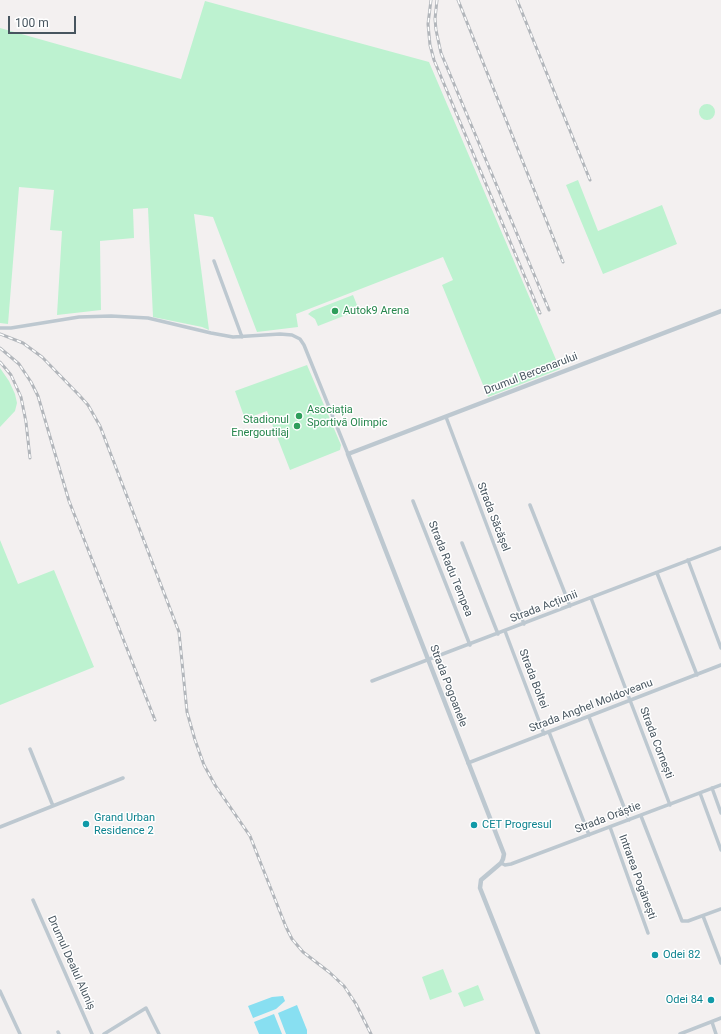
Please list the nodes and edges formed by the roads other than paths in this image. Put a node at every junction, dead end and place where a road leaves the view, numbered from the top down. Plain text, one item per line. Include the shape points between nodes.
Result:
1 (214, 261) dead end
2 (721, 311) edge
3 (0, 328) edge
4 (242, 337) junction
5 (446, 417) junction
6 (348, 454) junction
7 (413, 501) dead end
8 (530, 505) dead end
9 (462, 543) dead end
10 (721, 548) edge
11 (688, 560) junction
12 (657, 573) junction
13 (591, 598) junction
14 (570, 606) junction
15 (524, 624) junction
16 (505, 631) junction
17 (498, 634) junction
18 (470, 644) junction
19 (721, 648) edge
20 (429, 660) junction
21 (721, 665) edge
22 (697, 675) junction
23 (372, 681) dead end
24 (630, 701) junction
25 (589, 717) junction
26 (549, 732) junction
27 (544, 734) junction
28 (30, 749) dead end
29 (468, 763) junction
30 (123, 778) dead end
31 (721, 785) edge
32 (712, 788) junction
33 (700, 793) junction
34 (670, 805) junction
35 (53, 806) junction
36 (721, 812) edge
37 (641, 816) junction
38 (629, 820) junction
39 (0, 827) edge
40 (610, 827) junction
41 (589, 835) junction
42 (721, 850) edge
43 (501, 863) junction
44 (33, 900) dead end
45 (721, 909) edge
46 (703, 916) junction
47 (648, 933) dead end
48 (721, 963) edge
49 (0, 992) edge
50 (721, 1018) edge
51 (712, 1022) junction
52 (20, 1034) edge
53 (92, 1034) edge
54 (104, 1034) edge
55 (159, 1034) edge
56 (538, 1034) edge
57 (680, 1034) edge
58 (716, 1034) edge

1 - 4 street
2 - 5 street, Drumul Bercenarului
3 - 4 street via 79,317 118,316 148,318 216,334
4 - 6 street, Strada Pogoanele via 288,334 300,338
5 - 6 street, Drumul Bercenarului
5 - 15 street, Strada Săcășel
6 - 20 street, Strada Pogoanele
7 - 18 street, Strada Radu Tempea
8 - 14 street
9 - 17 street
10 - 11 street, Strada Acțiunii
11 - 12 street, Strada Acțiunii
11 - 19 street
12 - 13 street, Strada Acțiunii
12 - 22 street
13 - 14 street, Strada Acțiunii
13 - 24 street, Strada Cornești
14 - 15 street, Strada Acțiunii
15 - 16 street, Strada Acțiunii
16 - 17 street, Strada Acțiunii
16 - 27 street, Strada Boltei
17 - 18 street, Strada Acțiunii
18 - 20 street, Strada Acțiunii
20 - 23 street, Strada Acțiunii
20 - 29 street, Strada Pogoanele
21 - 22 street, Strada Anghel Moldoveanu
22 - 24 street, Strada Anghel Moldoveanu
24 - 25 street, Strada Anghel Moldoveanu
24 - 34 street, Strada Cornești
25 - 26 street, Strada Anghel Moldoveanu
25 - 38 street
26 - 27 street, Strada Anghel Moldoveanu
26 - 41 street
27 - 29 street, Strada Anghel Moldoveanu
28 - 35 street
29 - 43 street, Strada Pogoanele via 504,854
30 - 35 street
31 - 32 street, Strada Orăștie
32 - 33 street, Strada Orăștie
32 - 36 street
33 - 34 street, Strada Orăștie
33 - 42 street
34 - 37 street, Strada Orăștie
35 - 39 street
37 - 38 street, Strada Orăștie
37 - 46 street via 681,919 688,922
38 - 40 street, Strada Orăștie
40 - 41 street, Strada Orăștie
40 - 47 street, Intrarea Pogănești
41 - 43 street, Strada Orăștie via 511,864
43 - 56 street via 481,880 480,888
44 - 53 street, Drumul Dealul Aluniș
45 - 46 street
46 - 48 street
49 - 52 street
50 - 51 street
51 - 57 street
51 - 58 street
54 - 55 street via 146,1008

